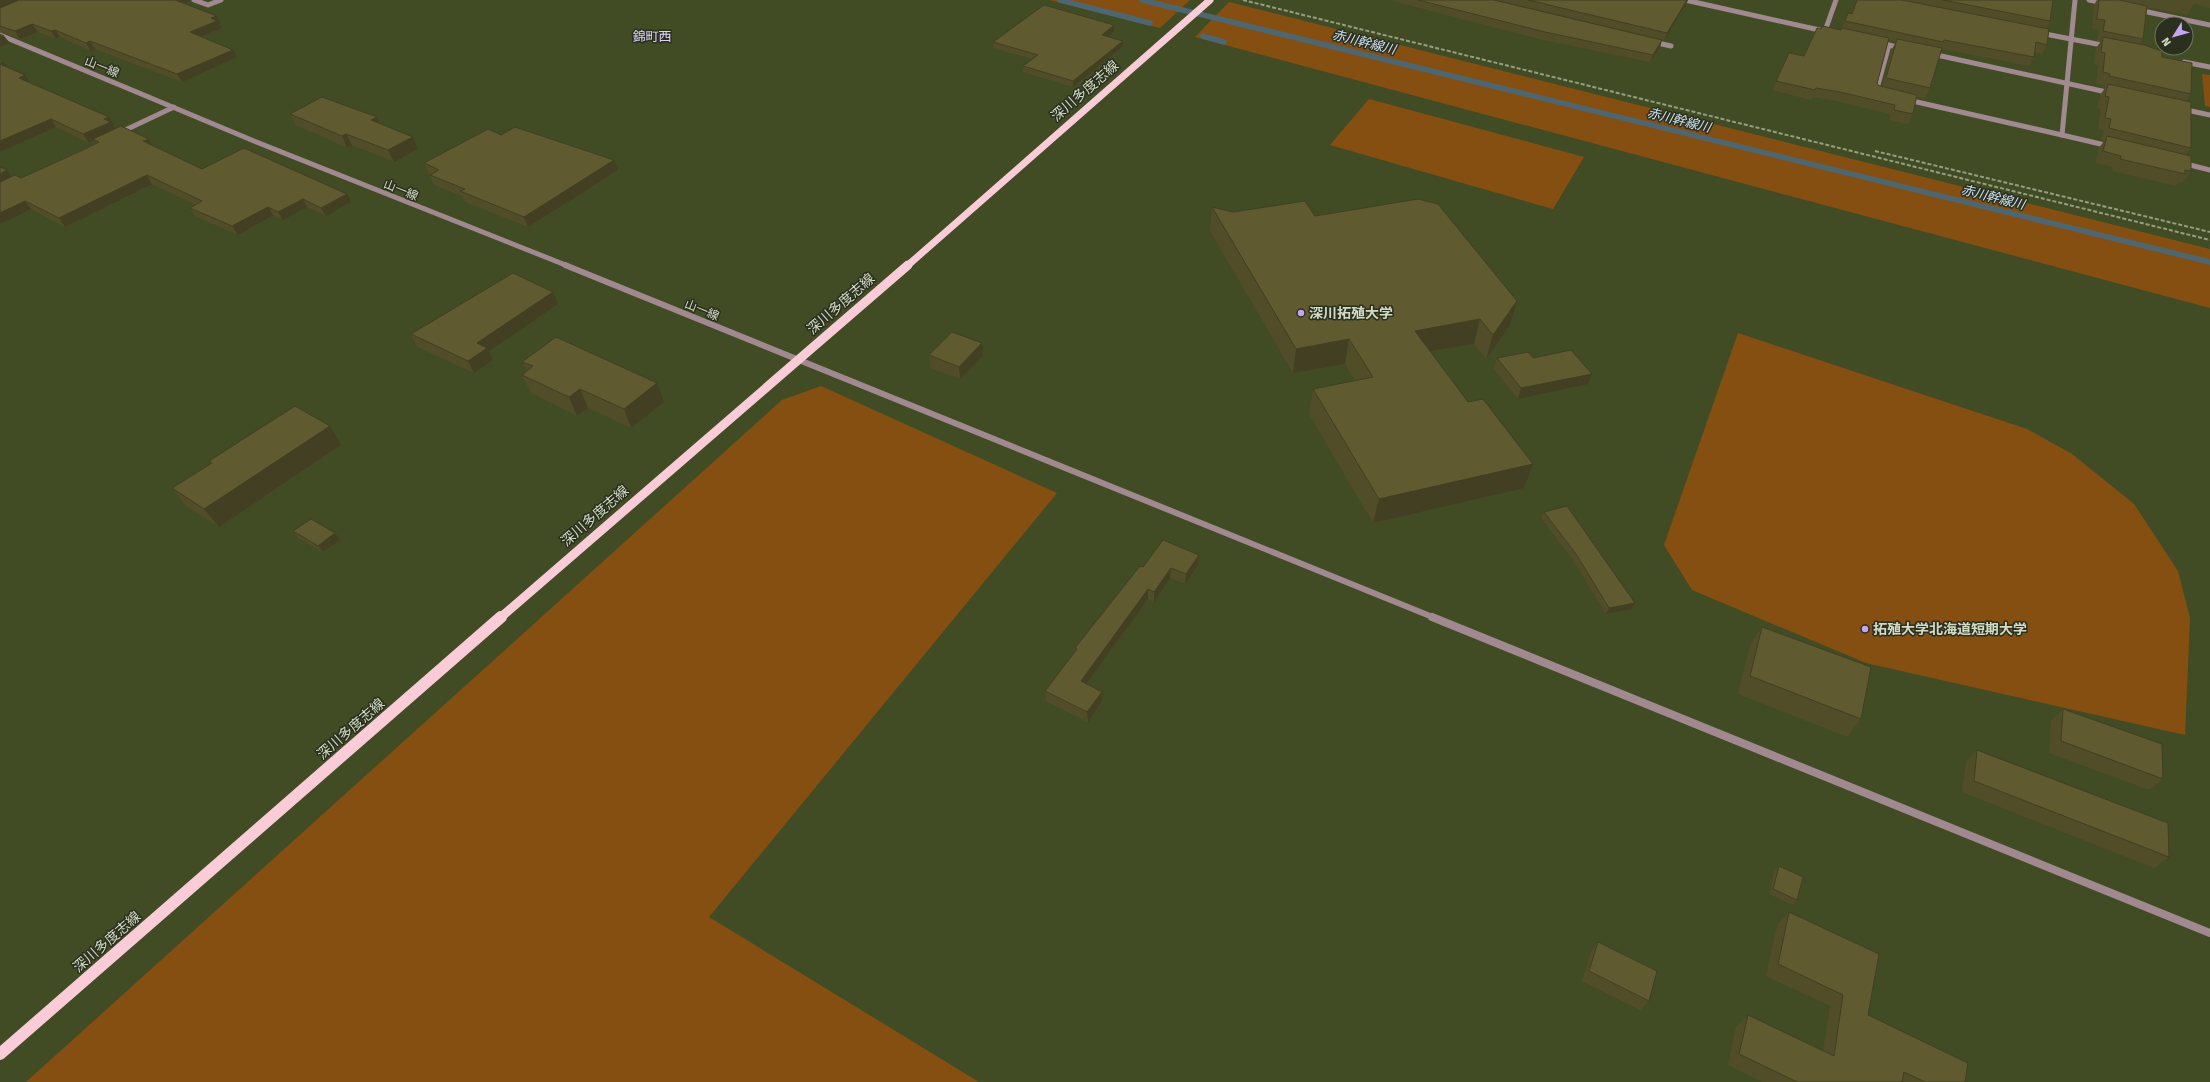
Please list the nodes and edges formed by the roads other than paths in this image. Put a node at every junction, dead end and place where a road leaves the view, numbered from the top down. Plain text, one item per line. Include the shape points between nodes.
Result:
1 (194, 0) edge
2 (221, 0) edge
3 (1210, 0) edge
4 (1685, 0) edge
5 (1836, 0) edge
6 (2075, 0) edge
7 (2089, 0) edge
8 (2112, 5) edge
9 (2135, 9) edge
10 (2210, 25) edge
11 (1825, 31) junction
12 (2033, 31) edge
13 (1832, 32) edge
14 (0, 35) edge
15 (2071, 39) junction
16 (1648, 40) edge
17 (1874, 42) edge
18 (1889, 45) junction
19 (1671, 46) dead end
20 (2109, 47) edge
21 (1912, 50) edge
22 (1927, 53) edge
23 (2179, 61) edge
24 (2210, 67) edge
25 (2066, 83) junction
26 (1883, 94) edge
27 (2119, 95) edge
28 (1899, 98) edge
29 (174, 107) junction
30 (2180, 108) edge
31 (2210, 115) edge
32 (116, 134) edge
33 (2062, 135) junction
34 (2117, 148) edge
35 (2179, 162) edge
36 (2210, 170) edge
37 (797, 360) junction
38 (2210, 933) edge
39 (0, 1054) edge

1 - 2 street via 208,5
3 - 37 main road, 深川多度志線
4 - 11 street
5 - 11 street
6 - 15 street
7 - 8 street
9 - 10 street
11 - 13 street
12 - 15 street
14 - 29 street, 山一線
15 - 20 street
15 - 25 street
16 - 19 street
17 - 18 street
18 - 21 street
18 - 26 street via 1876,92
22 - 25 street
23 - 24 street
25 - 27 street
25 - 33 street
28 - 33 street
29 - 32 street
29 - 37 street, 山一線
30 - 31 street
33 - 34 street
35 - 36 street
37 - 38 street, 山一線
37 - 39 main road, 深川多度志線

